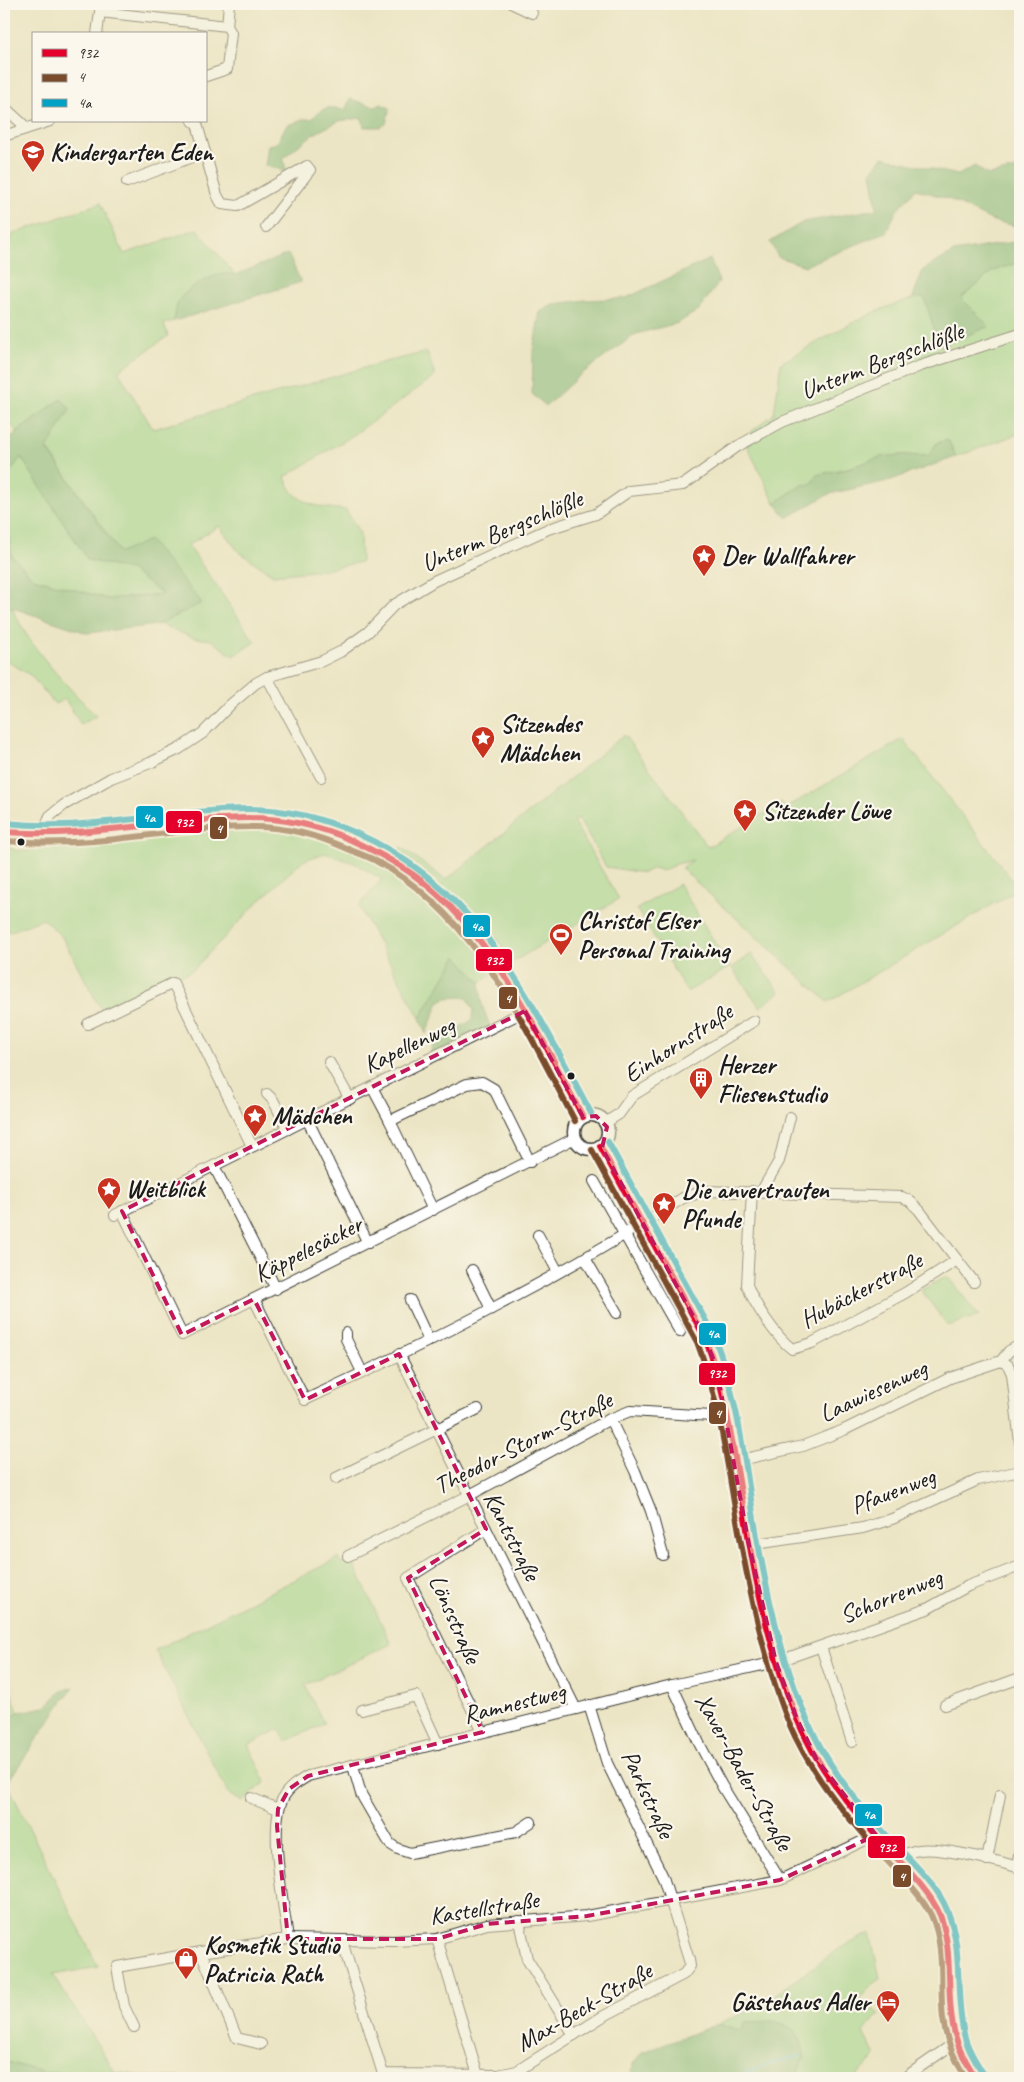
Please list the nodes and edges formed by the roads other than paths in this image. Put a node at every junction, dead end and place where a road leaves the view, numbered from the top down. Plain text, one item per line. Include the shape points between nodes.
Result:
1 (229, 4) edge
2 (513, 4) edge
3 (100, 8) edge
4 (532, 12) dead end
5 (227, 26) junction
6 (97, 32) edge
7 (208, 75) edge
8 (4, 107) edge
9 (47, 122) edge
10 (194, 122) edge
11 (27, 128) junction
12 (4, 136) edge
13 (204, 152) junction
14 (127, 182) dead end
15 (266, 228) dead end
16 (1020, 334) edge
17 (267, 677) junction
18 (322, 777) dead end
19 (7, 832) edge
20 (42, 834) junction
21 (4, 844) edge
22 (525, 1011) junction
23 (754, 1021) dead end
24 (88, 1024) dead end
25 (329, 1062) dead end
26 (372, 1087) junction
27 (267, 1094) dead end
28 (350, 1098) junction
29 (790, 1116) dead end
30 (584, 1117) junction
31 (307, 1119) junction
32 (390, 1121) junction
33 (605, 1123) junction
34 (288, 1129) junction
35 (575, 1138) junction
36 (252, 1146) junction
37 (600, 1146) junction
38 (530, 1162) junction
39 (214, 1166) junction
40 (594, 1181) dead end
41 (756, 1191) junction
42 (433, 1210) junction
43 (643, 1224) junction
44 (538, 1235) dead end
45 (624, 1235) junction
46 (368, 1243) junction
47 (586, 1258) junction
48 (957, 1260) junction
49 (472, 1270) dead end
50 (558, 1272) junction
51 (974, 1282) dead end
52 (276, 1289) junction
53 (254, 1300) junction
54 (410, 1300) dead end
55 (491, 1310) junction
56 (617, 1313) dead end
57 (680, 1332) dead end
58 (346, 1333) dead end
59 (429, 1340) junction
60 (1020, 1345) edge
61 (399, 1354) junction
62 (1000, 1361) junction
63 (362, 1372) junction
64 (478, 1409) dead end
65 (728, 1417) junction
66 (610, 1419) junction
67 (436, 1429) junction
68 (1020, 1443) edge
69 (736, 1461) junction
70 (1020, 1470) edge
71 (336, 1478) dead end
72 (468, 1496) junction
73 (486, 1529) junction
74 (750, 1545) junction
75 (663, 1555) dead end
76 (348, 1556) dead end
77 (1020, 1566) edge
78 (822, 1647) junction
79 (776, 1662) junction
80 (1020, 1678) edge
81 (672, 1685) junction
82 (589, 1705) junction
83 (945, 1705) dead end
84 (576, 1709) junction
85 (362, 1710) dead end
86 (483, 1732) junction
87 (852, 1742) dead end
88 (438, 1744) junction
89 (353, 1766) junction
90 (1000, 1795) dead end
91 (251, 1798) dead end
92 (278, 1809) junction
93 (531, 1822) dead end
94 (876, 1835) junction
95 (1020, 1848) edge
96 (898, 1858) junction
97 (987, 1860) junction
98 (1019, 1867) edge
99 (780, 1880) junction
100 (670, 1900) junction
101 (518, 1921) junction
102 (288, 1939) junction
103 (437, 1939) junction
104 (342, 1941) junction
105 (201, 1952) junction
106 (134, 2027) dead end
107 (574, 2035) junction
108 (956, 2042) junction
109 (261, 2044) dead end
110 (478, 2075) junction
111 (904, 2078) edge
112 (976, 2078) edge

1 - 5 street
2 - 4 street
3 - 5 street
3 - 6 street
5 - 7 street via 231,34 227,69
8 - 11 street
9 - 11 street
10 - 13 street
11 - 12 street
13 - 14 street
13 - 15 street via 222,204 238,206 307,166 310,170
16 - 17 street, Unterm Bergschlößle via 920,366 782,422 738,446 683,485 629,491 596,514 548,529 434,582 394,605 368,632 340,652 322,661
17 - 18 street
17 - 20 street, Unterm Bergschlößle via 230,705 203,733 179,749 91,788 57,810 50,816
19 - 20 main road
19 - 21 street
20 - 22 main road via 248,818 312,826 365,845 392,858 425,882 474,933
22 - 26 street, Kapellenweg
22 - 30 main road
23 - 33 street, Einhornstraße via 632,1096 619,1114
24 - 36 street via 173,983
25 - 28 street, Kapellenweg
26 - 28 street, Kapellenweg
26 - 32 street
27 - 34 street
28 - 31 street
29 - 41 street via 779,1161
30 - 33 main road via 596,1116
30 - 35 main road via 576,1124
31 - 34 street
31 - 46 street
32 - 38 street via 467,1084 482,1082 494,1089
32 - 42 street
33 - 37 main road via 607,1138
34 - 36 street
35 - 37 main road via 584,1148
35 - 38 street, Käppelesäcker
36 - 39 street
37 - 43 main road
38 - 42 street, Käppelesäcker
39 - 52 street
39 - 53 street, Käppelesäcker via 119,1213 182,1335
40 - 45 street
41 - 43 street via 698,1192
41 - 48 street via 902,1197 919,1210
41 - 48 street, Hubäckerstraße via 747,1285 784,1342 792,1349 812,1343
42 - 46 street, Käppelesäcker
43 - 45 street
43 - 65 main road via 705,1338 716,1366
44 - 50 street
45 - 47 street
45 - 57 street
46 - 52 street, Käppelesäcker
47 - 50 street
47 - 56 street
48 - 51 street
49 - 55 street
50 - 55 street
52 - 53 street, Käppelesäcker
53 - 63 street via 305,1400
54 - 59 street
55 - 59 street
58 - 63 street
59 - 61 street
60 - 62 street, Laawiesenweg
61 - 63 street
61 - 67 street, Kantstraße
62 - 68 street via 1008,1364 1012,1374
62 - 69 street, Laawiesenweg via 950,1378 871,1418 804,1446
64 - 67 street
65 - 66 street, Theodor-Storm-Straße via 630,1411
65 - 69 main road
66 - 72 street, Theodor-Storm-Straße
66 - 75 street via 642,1487
67 - 71 street
67 - 72 street, Kantstraße
69 - 74 main road
70 - 74 street, Pfauenweg via 978,1480 892,1519 864,1528
72 - 73 street, Kantstraße
72 - 76 street, Theodor-Storm-Straße
73 - 84 street, Kantstraße
73 - 86 street, Lönsstraße via 408,1578
74 - 79 main road
77 - 78 street, Schorrenweg via 968,1586 927,1609
78 - 79 street, Schorrenweg
78 - 87 street
79 - 81 street, Ramnestweg
79 - 94 main road via 816,1760
80 - 83 street
81 - 82 street, Ramnestweg
81 - 99 street, Xaver-Bader-Straße via 722,1786
82 - 84 street, Ramnestweg
82 - 100 street, Parkstraße via 608,1763 663,1877
84 - 86 street, Ramnestweg
85 - 88 street via 416,1696
86 - 88 street, Ramnestweg
88 - 89 street, Ramnestweg
89 - 92 street, Ramnestweg via 308,1776 283,1797
89 - 93 street via 361,1794 390,1844 410,1853 516,1832
90 - 97 street
91 - 92 street
92 - 102 street via 278,1850
94 - 96 main road
94 - 99 street, Kastellstraße
95 - 98 street
96 - 97 street via 921,1850
96 - 108 main road via 934,1903 946,1928 951,2015
97 - 98 street
99 - 100 street, Kastellstraße
100 - 101 street, Kastellstraße via 586,1916
100 - 107 street, Max-Beck-Straße via 690,1966 684,1974
101 - 103 street, Kastellstraße via 486,1924
101 - 107 street via 527,1959
102 - 104 street, Kastellstraße
102 - 105 street, Kastellstraße
103 - 104 street, Kastellstraße
103 - 110 street
104 - 110 street, Max-Beck-Straße via 383,2074
105 - 106 street, Kastellstraße via 118,1967 124,2006
105 - 109 street via 237,2038
107 - 110 street, Max-Beck-Straße via 517,2071
108 - 111 street
108 - 112 main road

